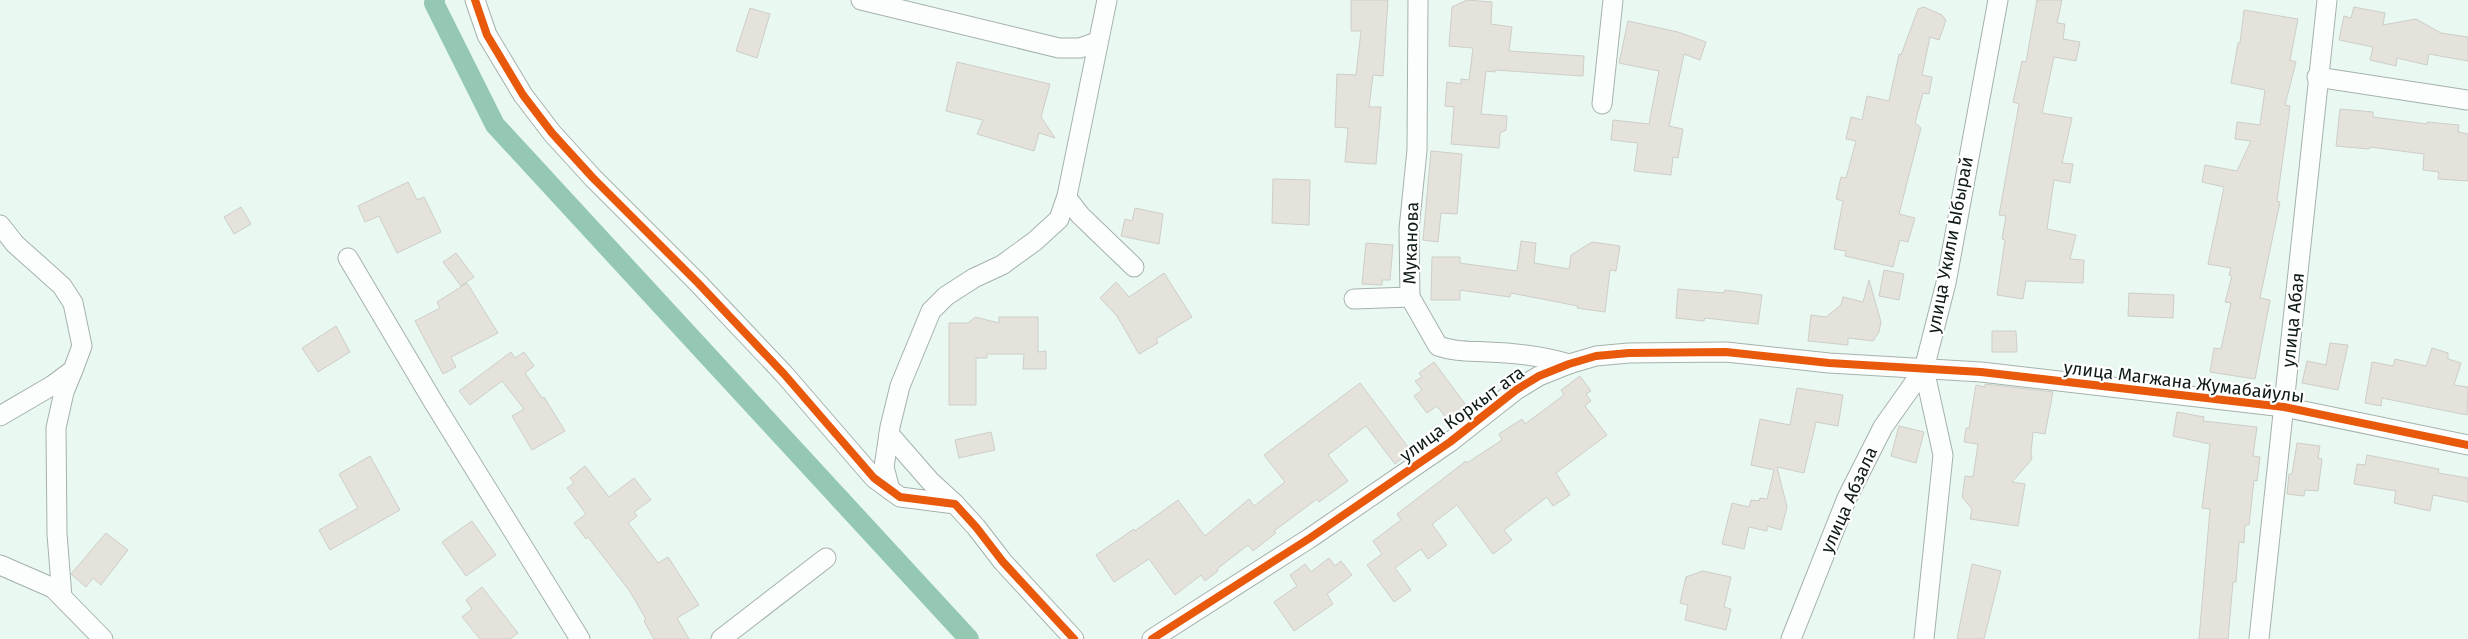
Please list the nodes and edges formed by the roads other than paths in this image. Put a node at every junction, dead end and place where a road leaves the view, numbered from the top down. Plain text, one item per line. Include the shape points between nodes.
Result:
1 (476, 0) edge
2 (860, 0) edge
3 (1107, 0) edge
4 (1418, 0) edge
5 (1612, 0) edge
6 (1998, 0) edge
7 (2327, 0) edge
8 (1097, 42) junction
9 (2317, 77) junction
10 (2468, 100) edge
11 (1602, 104) dead end
12 (1066, 198) junction
13 (0, 225) edge
14 (348, 258) dead end
15 (1134, 267) dead end
16 (1410, 297) junction
17 (1354, 299) dead end
18 (1569, 364) junction
19 (1924, 369) junction
20 (73, 370) junction
21 (2284, 407) junction
22 (0, 416) edge
23 (889, 434) junction
24 (2468, 445) edge
25 (890, 490) junction
26 (955, 504) junction
27 (826, 558) dead end
28 (0, 565) edge
29 (62, 597) junction
30 (103, 639) edge
31 (580, 639) edge
32 (722, 639) edge
33 (1074, 639) edge
34 (1152, 639) edge
35 (1791, 639) edge
36 (1924, 639) edge
37 (2259, 639) edge

1 - 25 street via 498,55 552,133 784,374 874,478
2 - 8 street via 1059,48 1080,48
3 - 8 street
4 - 16 street, Муканова via 1417,150 1409,229
5 - 11 street
6 - 19 street, улица Укили Ыбырай via 1946,283
7 - 9 street, улица Абая
8 - 12 street
9 - 10 street
9 - 21 street, улица Абая
12 - 15 street via 1080,216
12 - 23 street via 1059,219 1035,241 1002,265 946,296 931,311 900,386
13 - 20 street via 15,244 62,286 73,303 82,346
14 - 31 street
16 - 17 street
16 - 18 street, Муканова via 1438,346 1455,352 1553,358
18 - 19 street, улица Коркыт ата via 1596,356 1629,353 1726,352
18 - 34 street, улица Коркыт ата via 1516,390 1450,442 1360,504
19 - 21 street, улица Магжана Жумабайулы via 1981,372
19 - 35 street, улица Абзала via 1883,427 1847,498
19 - 36 street, улица Укили Ыбырай via 1944,455
20 - 22 street
20 - 29 street via 56,428 57,534
21 - 24 street, улица Магжана Жумабайулы
21 - 37 street, улица Абая
23 - 25 street via 884,467
23 - 26 street
25 - 26 street via 900,497
26 - 33 street
27 - 32 street
28 - 29 street via 53,588
29 - 30 street

